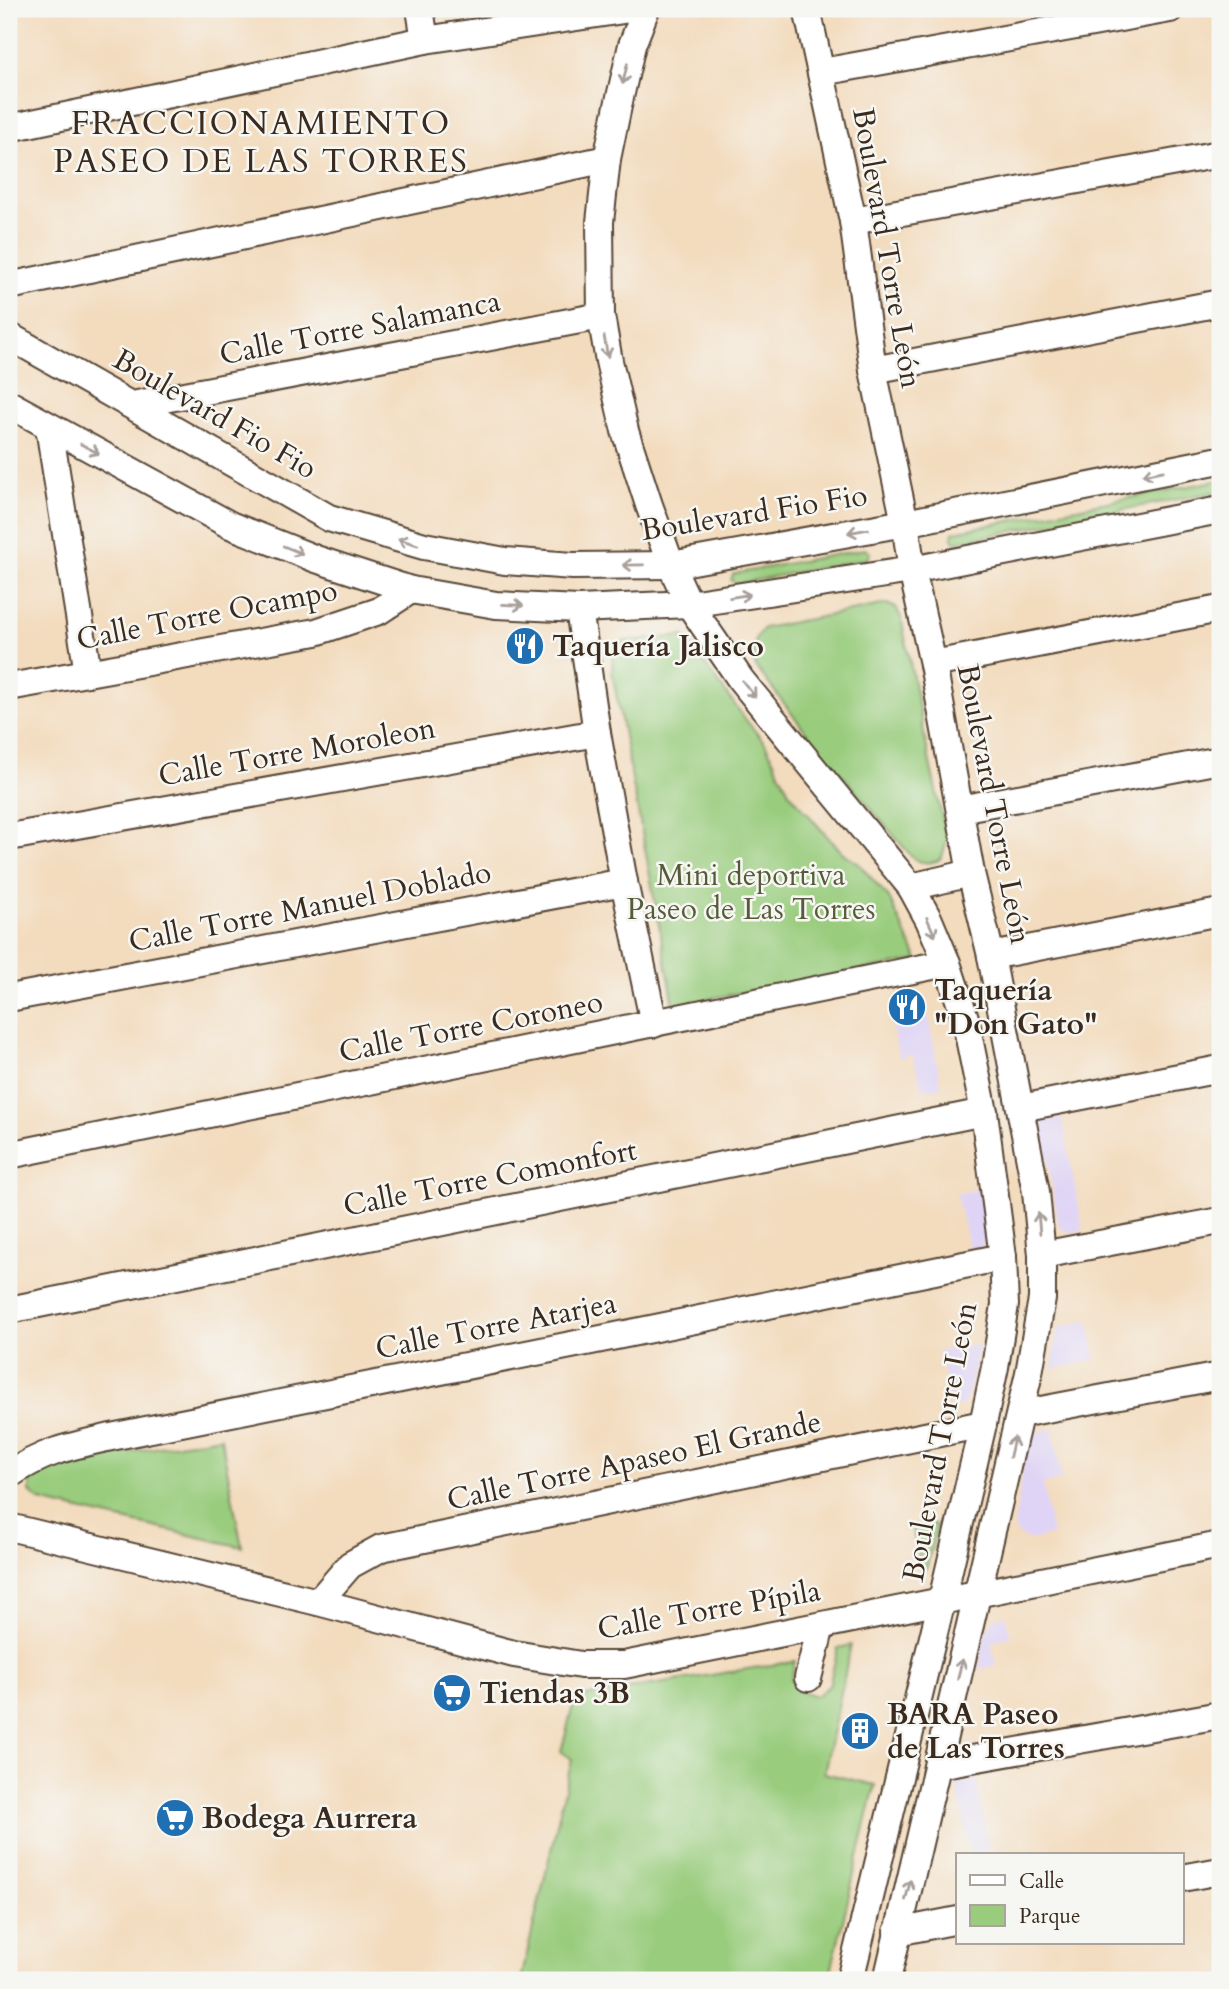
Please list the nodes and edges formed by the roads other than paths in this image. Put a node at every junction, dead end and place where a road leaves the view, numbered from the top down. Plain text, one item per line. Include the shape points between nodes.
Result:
1 (420, 9) edge
2 (630, 9) edge
3 (646, 9) edge
4 (807, 9) edge
5 (1170, 9) edge
6 (425, 40) junction
7 (822, 72) junction
8 (9, 128) edge
9 (1220, 154) edge
10 (607, 159) junction
11 (853, 221) junction
12 (9, 286) edge
13 (1220, 303) edge
14 (601, 316) junction
15 (9, 336) edge
16 (873, 370) junction
17 (9, 404) edge
18 (132, 405) junction
19 (49, 427) junction
20 (1220, 460) edge
21 (1220, 510) edge
22 (905, 523) junction
23 (671, 565) junction
24 (912, 570) junction
25 (411, 590) junction
26 (689, 604) junction
27 (579, 609) junction
28 (1220, 610) edge
29 (933, 664) junction
30 (88, 673) junction
31 (9, 687) edge
32 (597, 733) junction
33 (1220, 760) edge
34 (960, 809) junction
35 (9, 837) edge
36 (971, 873) junction
37 (624, 882) junction
38 (911, 887) junction
39 (1220, 912) edge
40 (991, 956) junction
41 (947, 963) junction
42 (9, 998) edge
43 (654, 1024) junction
44 (1220, 1069) edge
45 (1021, 1108) junction
46 (984, 1112) junction
47 (9, 1155) edge
48 (1220, 1221) edge
49 (1042, 1255) junction
50 (1003, 1257) junction
51 (9, 1310) edge
52 (1220, 1376) edge
53 (1020, 1414) junction
54 (983, 1424) junction
55 (9, 1475) edge
56 (9, 1527) edge
57 (1220, 1545) edge
58 (977, 1594) junction
59 (942, 1600) junction
60 (318, 1602) junction
61 (821, 1626) junction
62 (808, 1678) dead end
63 (1220, 1715) edge
64 (938, 1765) junction
65 (1220, 1871) edge
66 (1184, 1878) edge
67 (956, 1920) edge
68 (897, 1932) junction
69 (850, 1980) edge
70 (887, 1980) edge

1 - 6 street
2 - 6 street
3 -> 10 street, Boulevard Torre León via 632,45
4 - 7 street, Boulevard Torre León
5 - 7 street
6 - 8 street
7 - 11 street, Boulevard Torre León
9 - 11 street
10 - 12 street
10 - 14 street, Boulevard Torre León via 600,222
11 - 16 street, Boulevard Torre León
13 - 16 street
14 - 18 street, Calle Torre Salamanca
14 -> 23 street, Boulevard Torre León via 625,431
15 - 18 street, Boulevard Fio Fio
16 - 22 street, Boulevard Torre León
17 - 19 street
23 -> 18 street, Boulevard Fio Fio via 505,561 412,543 329,518
19 -> 25 street via 230,525
19 - 30 street
20 -> 22 street, Boulevard Fio Fio
21 - 24 street
22 -> 23 street, Boulevard Fio Fio
22 - 24 street, Boulevard Torre León
23 - 26 street, Boulevard Torre León
26 -> 24 street
24 - 29 street, Boulevard Torre León
25 -> 27 street via 496,605
25 - 30 street, Calle Torre Ocampo via 379,611 316,632
26 - 27 street
26 -> 38 street, Boulevard Torre León via 741,680
27 - 32 street
28 - 29 street
29 - 34 street, Boulevard Torre León
30 - 31 street, Calle Torre Ocampo
32 - 35 street, Calle Torre Moroleon
32 - 37 street
33 - 34 street
34 - 36 street, Boulevard Torre León
36 - 38 street
36 - 40 street, Boulevard Torre León
37 - 42 street, Calle Torre Manuel Doblado
37 - 43 street
38 -> 41 street, Boulevard Torre León
39 - 40 street
40 - 45 street, Boulevard Torre León
41 - 43 street, Calle Torre Coroneo
41 - 46 street, Boulevard Torre León via 965,1018
43 - 47 street, Calle Torre Coroneo
44 - 45 street
49 -> 45 street, Boulevard Torre León
46 - 50 street, Boulevard Torre León
46 - 51 street, Calle Torre Comonfort
48 - 49 street
49 - 53 street, Boulevard Torre León via 1042,1299
50 - 54 street, Boulevard Torre León via 1004,1305
50 - 55 street, Calle Torre Atarjea via 138,1431 50,1452
52 - 53 street
58 -> 53 street, Boulevard Torre León
54 - 59 street, Boulevard Torre León
54 - 60 street, Calle Torre Apaseo El Grande via 381,1548 350,1565
56 - 60 street, Calle Torre Pípila
57 - 58 street, Calle Torre Pípila
58 - 59 street, Calle Torre Pípila
64 -> 58 street, Boulevard Torre León
59 - 61 street, Calle Torre Pípila
59 - 69 street, Boulevard Torre León
60 - 61 street, Calle Torre Pípila via 514,1654 581,1665 624,1665
61 - 62 street
63 - 64 street
68 -> 64 street, Boulevard Torre León
65 - 66 street
67 - 68 street
68 - 70 street, Boulevard Torre León

